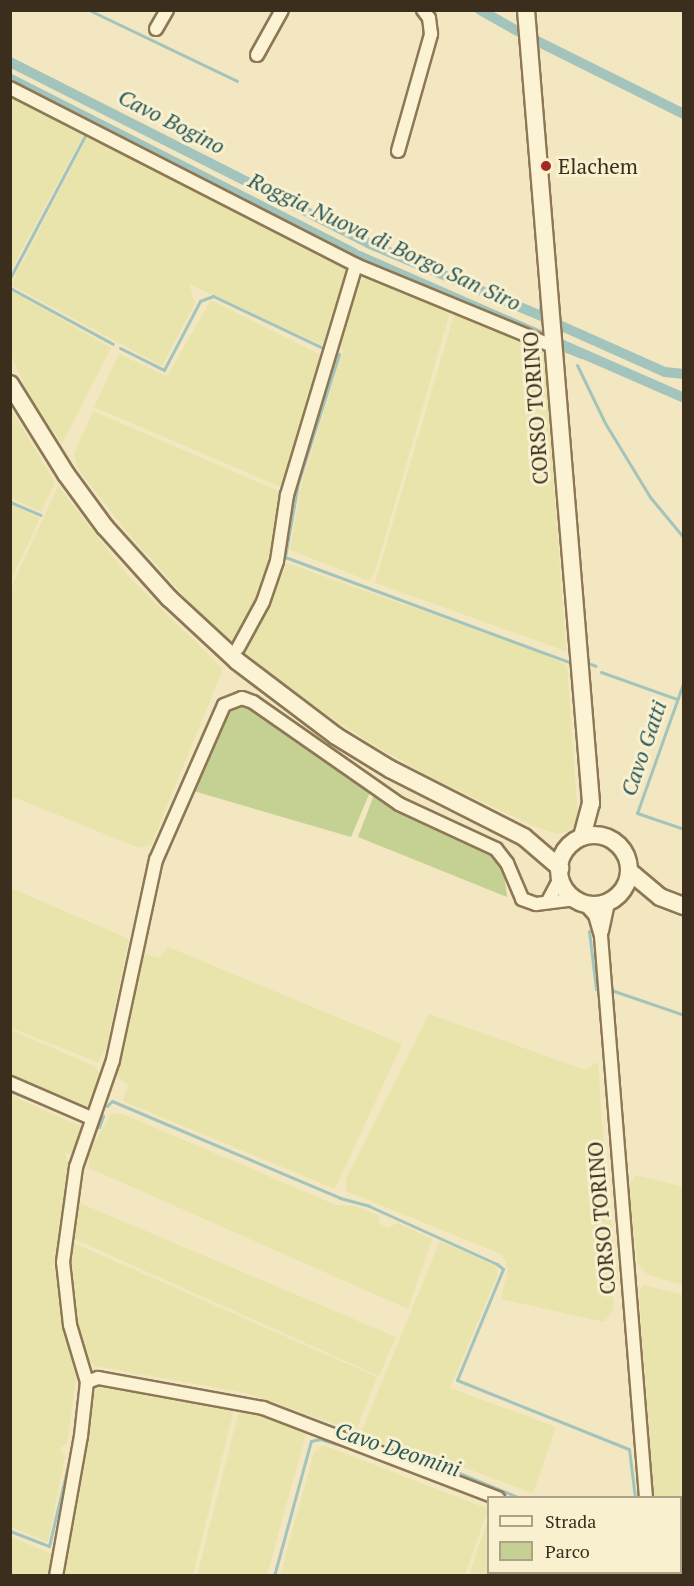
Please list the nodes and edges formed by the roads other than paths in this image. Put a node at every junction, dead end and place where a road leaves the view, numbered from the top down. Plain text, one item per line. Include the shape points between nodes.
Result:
1 (167, 10) edge
2 (282, 10) edge
3 (423, 10) edge
4 (526, 10) edge
5 (156, 29) dead end
6 (257, 55) dead end
7 (10, 88) edge
8 (398, 151) dead end
9 (356, 265) junction
10 (553, 341) junction
11 (10, 384) edge
12 (237, 648) dead end
13 (591, 803) junction
14 (524, 837) junction
15 (609, 838) junction
16 (577, 840) junction
17 (629, 871) junction
18 (560, 873) junction
19 (660, 897) junction
20 (613, 899) junction
21 (548, 901) junction
22 (579, 902) junction
23 (684, 906) edge
24 (601, 936) junction
25 (10, 1083) edge
26 (91, 1118) junction
27 (87, 1382) junction
28 (495, 1496) edge
29 (646, 1496) edge
30 (56, 1575) edge

1 - 5 street
2 - 6 street
3 - 8 street via 431,34
4 - 10 main road, CORSO TORINO
7 - 9 street
9 - 10 street
9 - 12 street via 287,495 277,561 263,602
10 - 13 main road, CORSO TORINO
11 - 14 main road via 66,474 105,527 197,626 286,701 336,736 390,769
13 - 15 main road, CORSO TORINO via 596,821
13 - 16 main road, CORSO TORINO
14 - 16 main road
14 - 18 main road
15 - 16 main road
15 - 17 main road via 624,851
16 - 18 main road
17 - 19 main road
17 - 20 main road
18 - 21 street
18 - 22 main road
19 - 20 main road
19 - 23 main road
20 - 22 main road
20 - 24 street, CORSO TORINO
21 - 22 street
21 - 26 street via 536,904 522,899 507,863 496,849 399,804 273,714 253,702 233,700 218,712 156,860 113,1060
22 - 24 street, CORSO TORINO via 594,915
24 - 29 street, CORSO TORINO
25 - 26 street
26 - 27 street via 76,1167 63,1254 70,1325
27 - 28 street via 112,1380 263,1408
27 - 30 street

